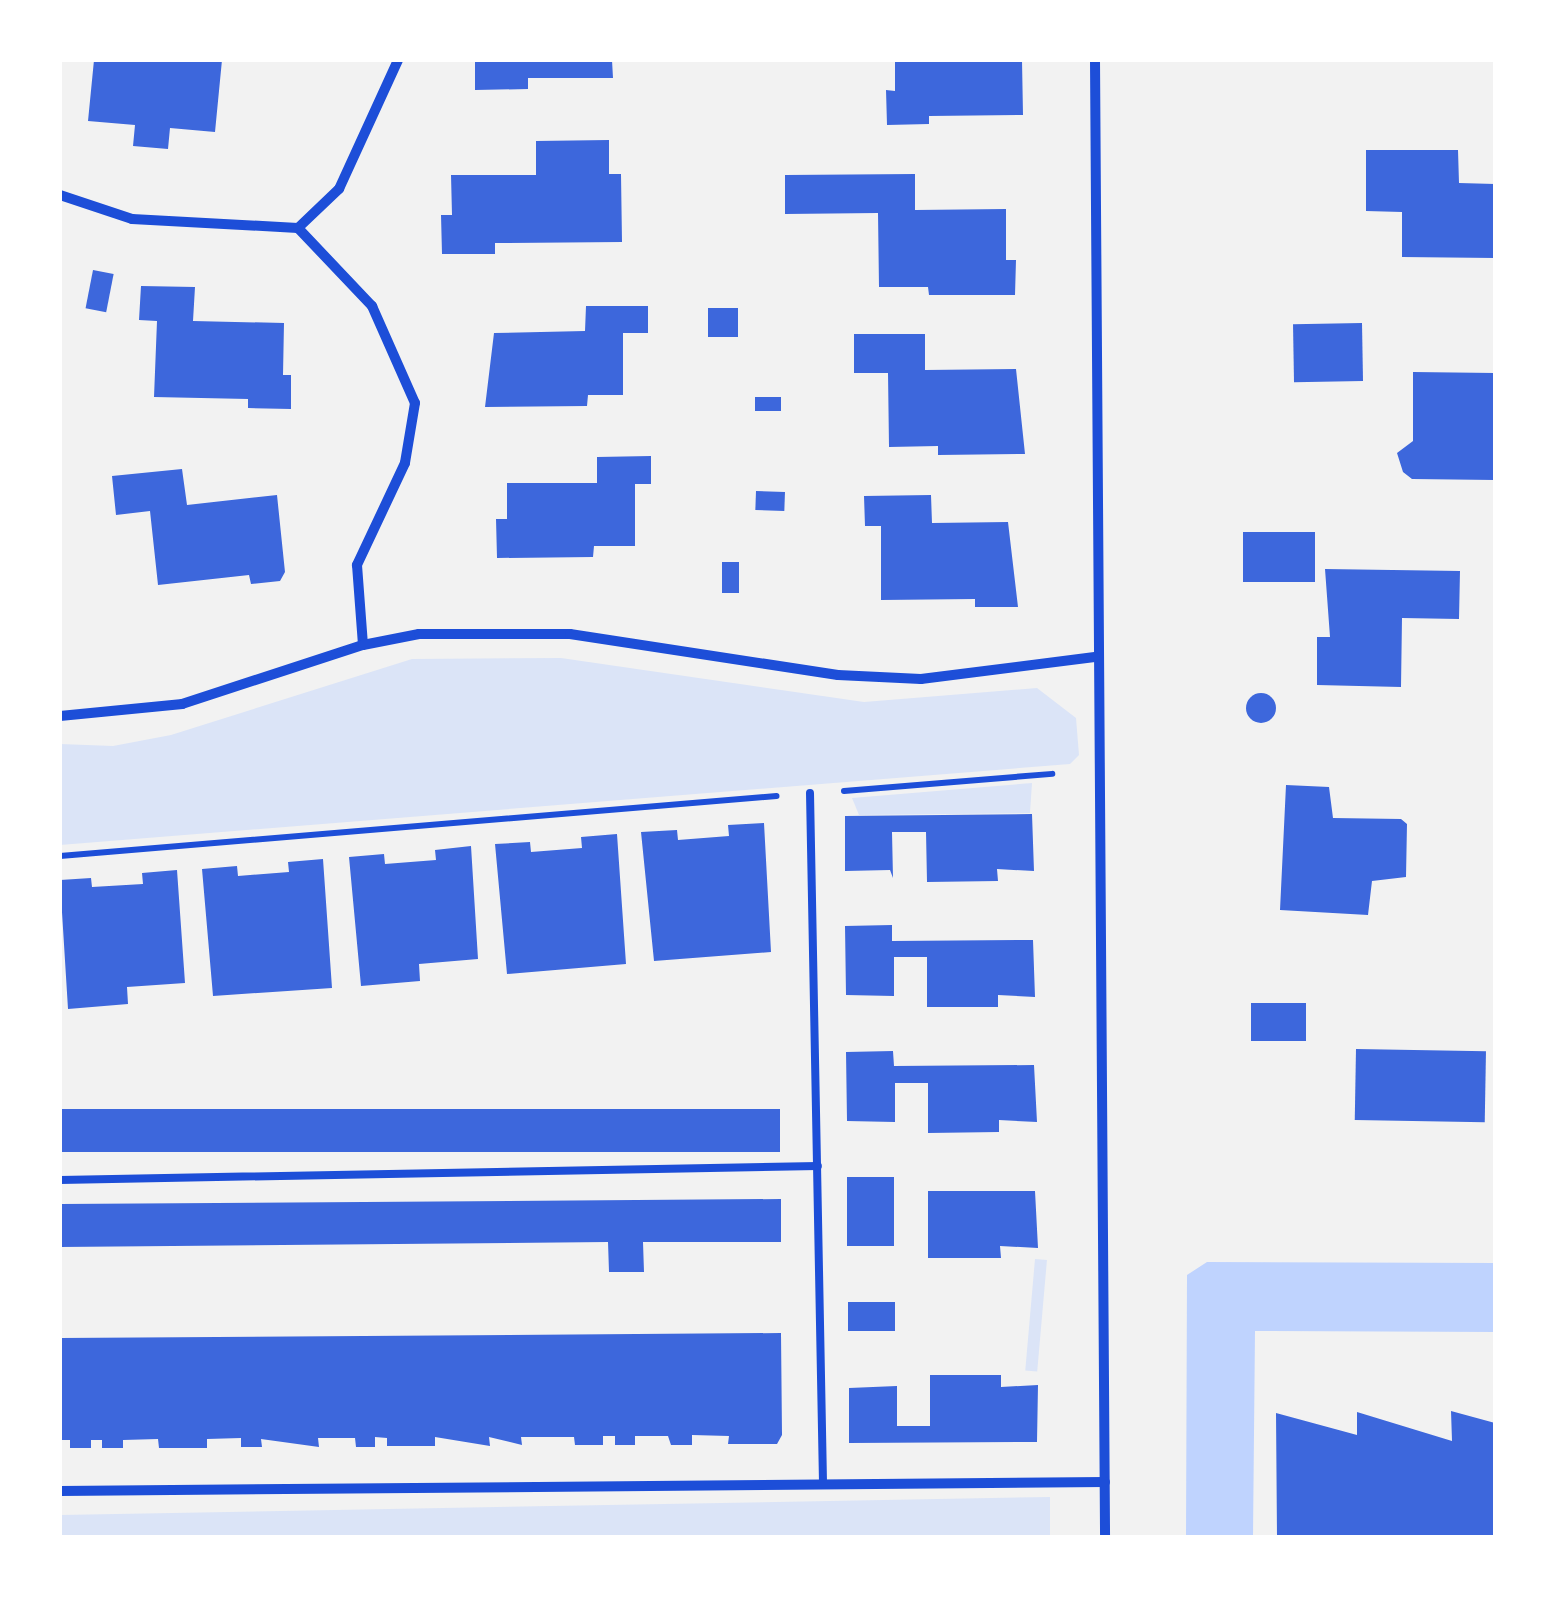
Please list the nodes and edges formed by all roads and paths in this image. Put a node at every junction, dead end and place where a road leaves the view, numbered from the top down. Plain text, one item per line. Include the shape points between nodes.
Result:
1 (398, 60) edge
2 (1096, 60) edge
3 (60, 196) edge
4 (298, 228) junction
5 (363, 645) junction
6 (1095, 657) junction
7 (60, 716) edge
8 (1052, 774) dead end
9 (810, 794) junction
10 (60, 856) edge
11 (818, 1166) junction
12 (60, 1180) edge
13 (1105, 1482) junction
14 (823, 1485) junction
15 (60, 1490) edge
16 (1105, 1537) edge

1 - 4 street via 339,190
2 - 6 street
3 - 4 street via 132,220
4 - 5 street via 372,306 415,403 405,463 357,566
5 - 6 street via 419,634 570,634 838,675 921,679
5 - 7 street via 182,704
6 - 13 street
8 - 9 path
9 - 10 path
9 - 11 lane
11 - 12 lane
11 - 14 lane
13 - 14 street
13 - 16 street
14 - 15 street

